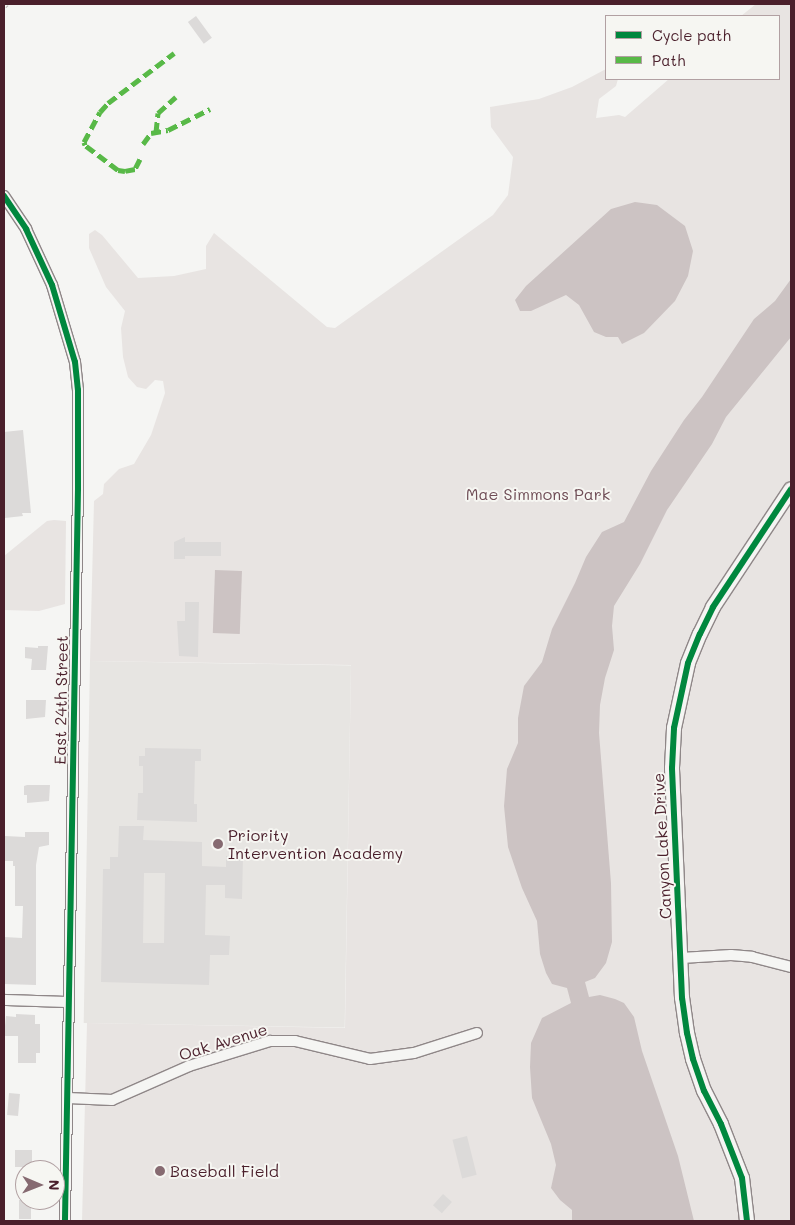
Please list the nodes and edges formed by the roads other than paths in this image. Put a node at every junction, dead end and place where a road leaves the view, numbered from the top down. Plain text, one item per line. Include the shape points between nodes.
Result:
1 (4, 196) edge
2 (791, 489) edge
3 (681, 958) junction
4 (791, 968) edge
5 (4, 1000) edge
6 (70, 1002) junction
7 (477, 1033) dead end
8 (68, 1098) junction
9 (65, 1221) edge
10 (747, 1221) edge

1 - 6 street, East 24th Street via 26,229 52,285 75,362 78,390
2 - 3 street, Canyon Lake Drive via 713,607 688,663 680,693 672,768
3 - 4 street via 731,955
3 - 10 street, Canyon Lake Drive via 682,998 693,1059 742,1178
5 - 6 street
6 - 8 street, East 24th Street
7 - 8 street, Oak Avenue via 414,1053 370,1059 294,1041 270,1041 189,1066 112,1100
8 - 9 street, East 24th Street

